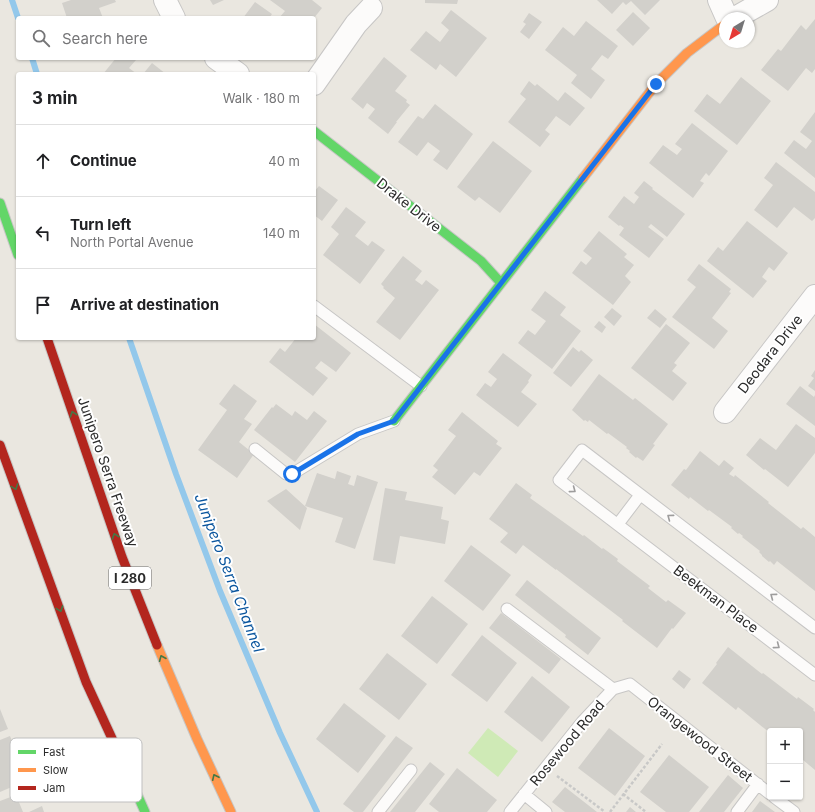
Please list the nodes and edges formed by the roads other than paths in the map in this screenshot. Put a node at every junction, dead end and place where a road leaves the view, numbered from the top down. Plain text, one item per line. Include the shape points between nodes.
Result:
1 (165, 0) edge
2 (719, 0) edge
3 (767, 0) edge
4 (371, 8) dead end
5 (724, 12) edge
6 (746, 12) edge
7 (173, 16) edge
8 (719, 29) edge
9 (219, 60) edge
10 (235, 72) edge
11 (316, 81) edge
12 (316, 133) edge
13 (0, 203) edge
14 (16, 249) edge
15 (501, 283) junction
16 (815, 296) edge
17 (316, 307) edge
18 (47, 340) edge
19 (421, 386) junction
20 (725, 412) dead end
21 (394, 421) joint
22 (0, 444) edge
23 (255, 449) dead end
24 (640, 495) junction
25 (618, 524) junction
26 (507, 609) dead end
27 (815, 628) edge
28 (815, 675) edge
29 (630, 684) joint
30 (613, 689) junction
31 (111, 738) edge
32 (411, 770) dead end
33 (758, 784) junction
34 (767, 792) edge
35 (524, 794) junction
36 (778, 800) edge
37 (140, 802) edge
38 (145, 812) edge
39 (231, 812) edge
40 (378, 812) edge
41 (510, 812) edge
42 (546, 812) edge
43 (737, 812) edge
44 (794, 812) edge

1 - 7 street
2 - 5 street
3 - 6 street
4 - 11 street via 356,24
8 - 15 main road via 687,53 656,84
9 - 10 street
12 - 15 main road, Drake Drive via 481,261
13 - 14 main road
15 - 19 main road
16 - 20 street, Deodara Drive
17 - 19 lane
39 -> 18 main road, Junipero Serra Freeway / I 280 via 158,649 122,557
19 - 21 main road
21 - 23 lane via 358,434 292,474 286,474
22 -> 31 main road via 86,682
24 - 25 lane
24 -> 25 lane, Beekman Place via 582,450 559,480
27 -> 24 lane, Beekman Place
25 -> 28 lane, Beekman Place
26 - 30 lane
29 - 30 lane, Rosewood Road
29 - 33 lane, Orangewood Street
30 - 35 lane, Rosewood Road via 582,722
32 - 40 lane
33 - 34 lane, Orangewood Street
33 - 43 lane
35 - 41 lane, Rosewood Road
35 - 42 lane
36 - 44 lane
37 -> 38 main road

